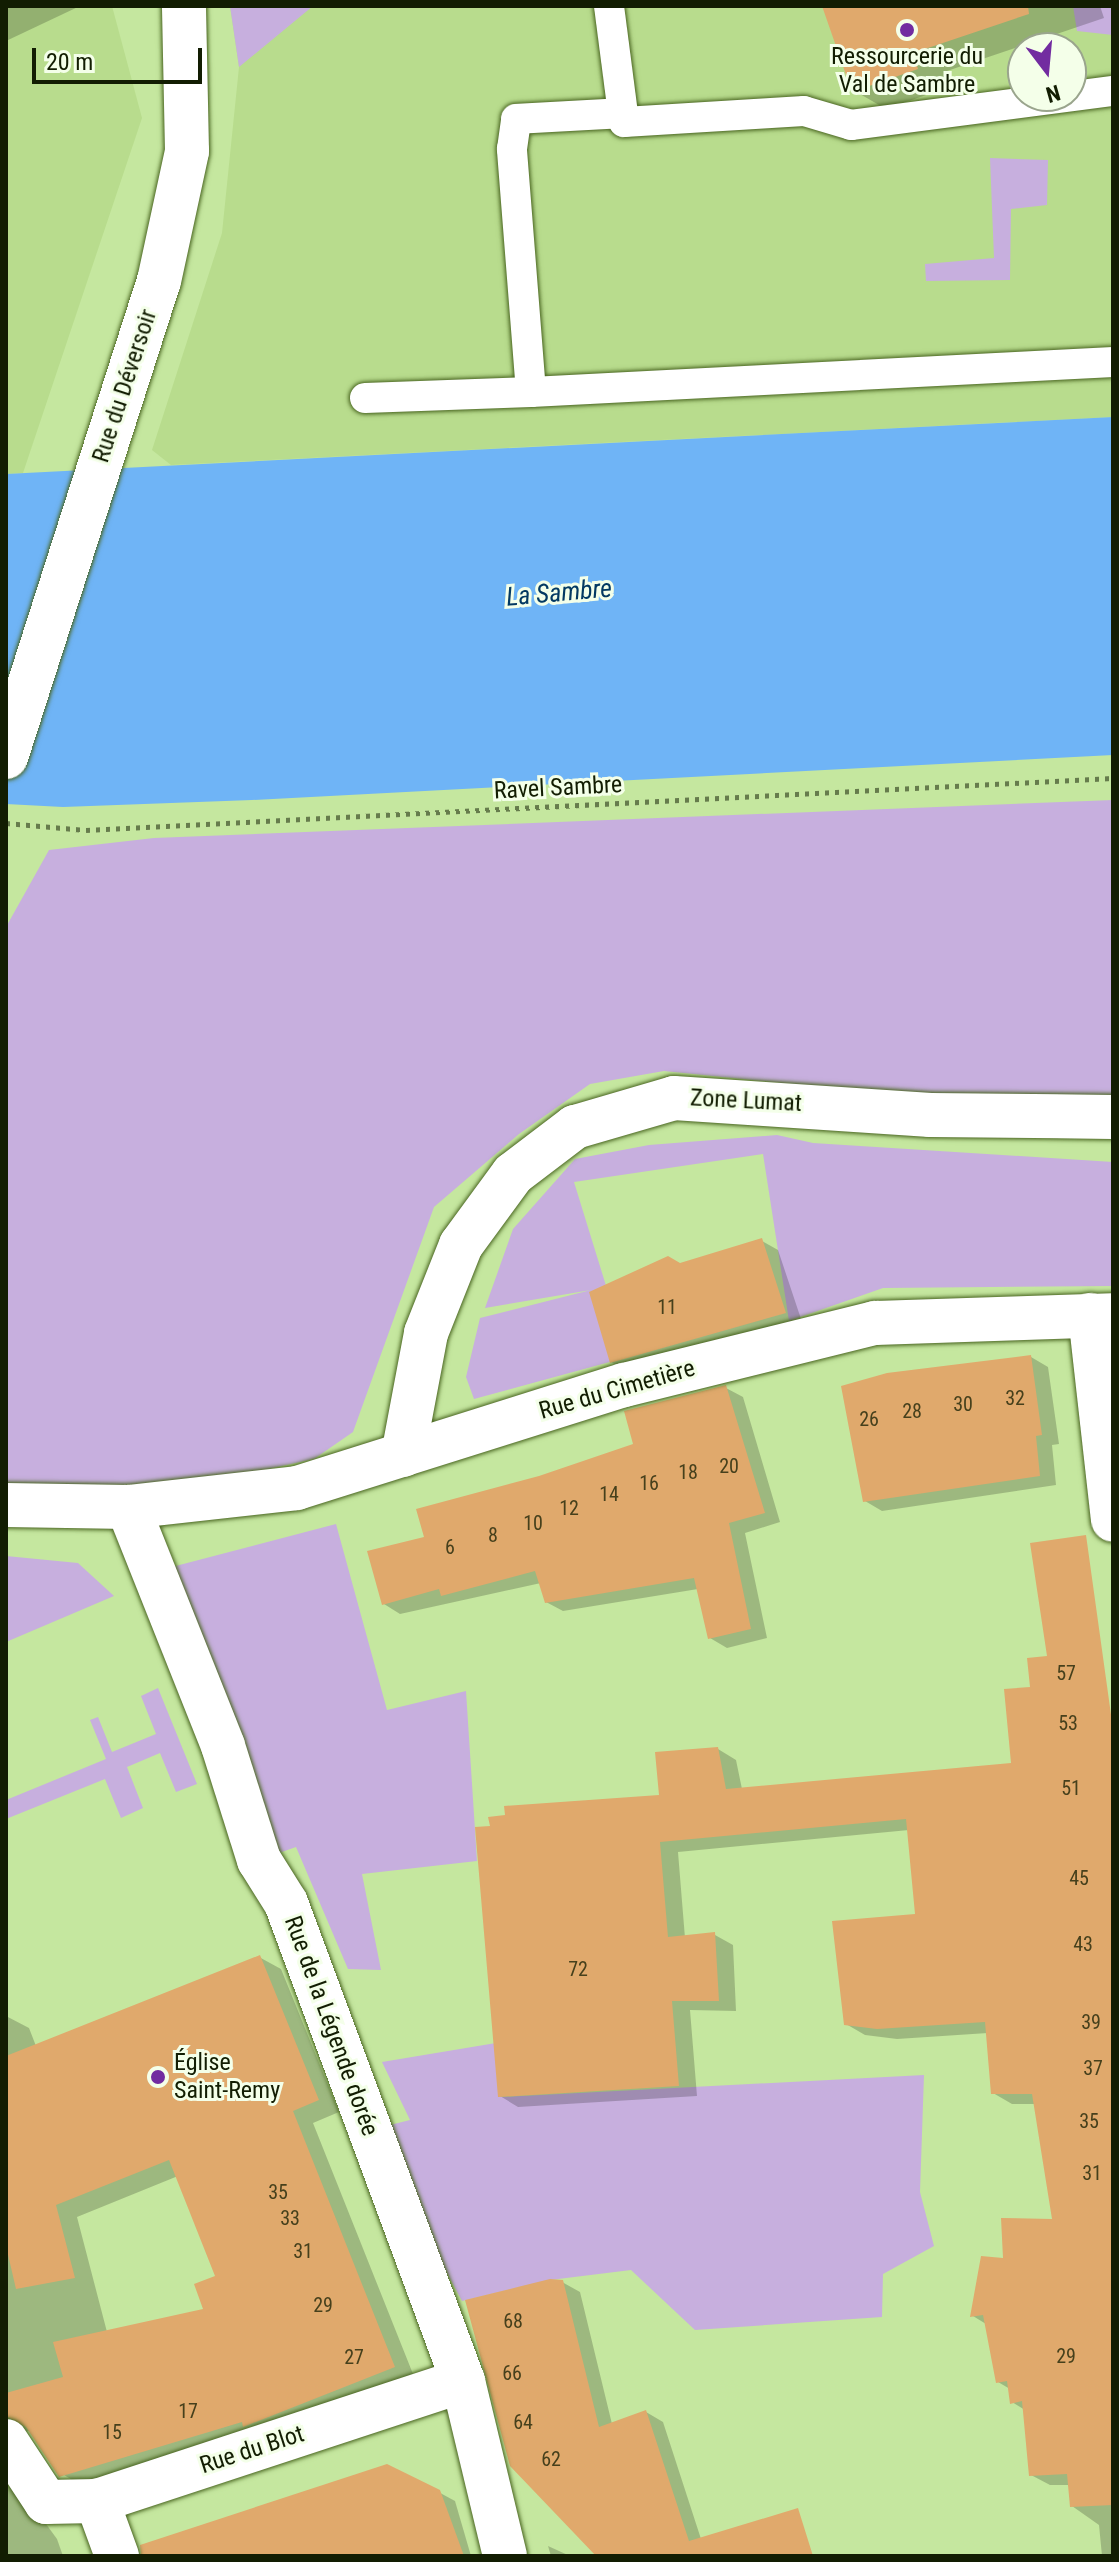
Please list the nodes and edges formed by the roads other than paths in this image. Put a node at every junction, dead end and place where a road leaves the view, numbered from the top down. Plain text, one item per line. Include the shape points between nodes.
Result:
1 (184, 6) edge
2 (609, 6) edge
3 (1113, 91) edge
4 (623, 113) junction
5 (1113, 362) edge
6 (531, 392) junction
7 (365, 398) dead end
8 (6, 757) edge
9 (1113, 1117) edge
10 (1102, 1315) edge
11 (403, 1455) junction
12 (6, 1505) edge
13 (128, 1507) junction
14 (1113, 1520) edge
15 (463, 2381) junction
16 (6, 2441) edge
17 (97, 2501) junction
18 (117, 2556) edge
19 (505, 2556) edge

1 - 8 street, Rue du Déversoir via 187,151 159,281
2 - 4 lane
3 - 4 lane via 851,125 804,111 624,122
4 - 6 lane via 516,119 512,149
5 - 6 lane
6 - 7 lane
9 - 11 street, Zone Lumat via 930,1115 674,1098 575,1127 513,1174 461,1245 426,1333
10 - 11 street, Rue du Cimetière via 875,1323 624,1385
10 - 14 street
11 - 13 street, Rue du Cimetière via 297,1488
12 - 13 street, Rue du Cimetière
13 - 15 street, Rue de la Légende dorée via 223,1746 259,1860 286,1903
15 - 17 street, Rue du Blot
15 - 19 street, Rue de la Légende dorée
16 - 17 street, Rue du Blot via 46,2502
17 - 18 street

